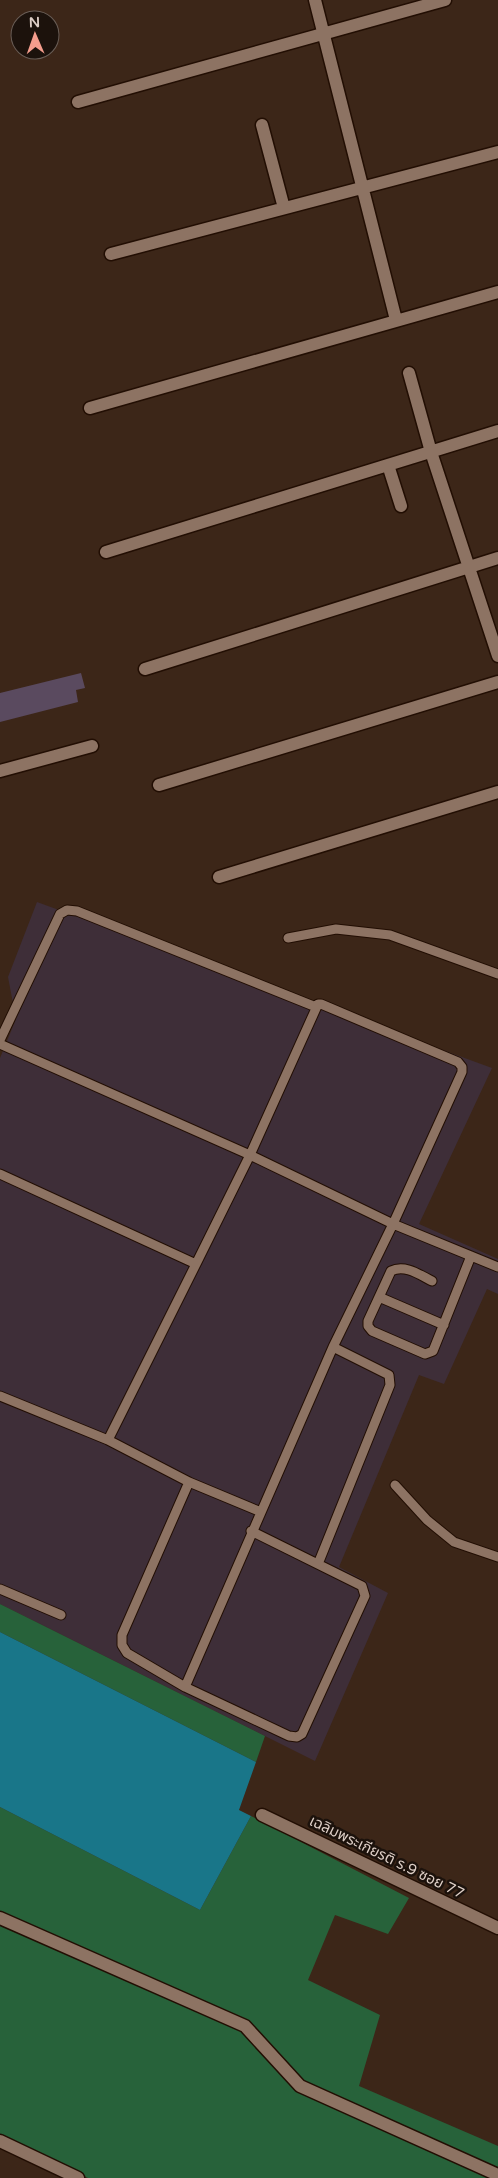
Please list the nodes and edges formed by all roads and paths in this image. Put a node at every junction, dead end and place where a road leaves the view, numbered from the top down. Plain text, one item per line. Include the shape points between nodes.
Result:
1 (315, 0) edge
2 (444, 0) edge
3 (324, 34) junction
4 (78, 102) dead end
5 (262, 125) dead end
6 (498, 152) edge
7 (364, 188) junction
8 (284, 208) junction
9 (111, 254) dead end
10 (498, 292) edge
11 (396, 320) junction
12 (409, 373) dead end
13 (90, 408) dead end
14 (498, 431) edge
15 (431, 452) junction
16 (388, 465) junction
17 (401, 506) dead end
18 (106, 552) dead end
19 (498, 558) edge
20 (469, 567) junction
21 (498, 656) edge
22 (145, 669) dead end
23 (498, 682) edge
24 (92, 746) dead end
25 (0, 771) edge
26 (159, 785) dead end
27 (498, 792) edge
28 (219, 877) dead end
29 (288, 938) dead end
30 (498, 974) edge
31 (316, 1007) junction
32 (0, 1042) edge
33 (250, 1155) junction
34 (0, 1174) edge
35 (394, 1224) junction
36 (471, 1256) junction
37 (196, 1264) junction
38 (498, 1267) edge
39 (432, 1281) dead end
40 (379, 1297) junction
41 (444, 1324) junction
42 (333, 1347) junction
43 (0, 1396) edge
44 (108, 1440) junction
45 (189, 1482) junction
46 (395, 1485) dead end
47 (261, 1512) junction
48 (252, 1531) junction
49 (498, 1557) edge
50 (318, 1564) junction
51 (0, 1589) edge
52 (61, 1615) dead end
53 (185, 1687) junction
54 (262, 1815) dead end
55 (0, 1918) edge
56 (498, 1928) edge
57 (0, 2141) edge
58 (498, 2175) edge
59 (78, 2178) edge

1 - 3 street
2 - 3 street
3 - 4 street
3 - 7 street
5 - 8 street
6 - 7 street
7 - 8 street
7 - 11 street
8 - 9 street
10 - 11 street
11 - 13 street
12 - 15 street
14 - 15 street
15 - 16 street
15 - 20 street
16 - 17 street
16 - 18 street
19 - 20 street
20 - 21 street
20 - 22 street
23 - 26 street
24 - 25 street
27 - 28 street
29 - 30 lane via 336,928 390,935
31 - 32 lane via 77,911 67,910 60,914
31 - 33 lane
31 - 35 lane via 321,1004 458,1062 462,1067
32 - 33 lane
33 - 35 lane
33 - 37 lane
34 - 37 lane
35 - 36 lane
35 - 42 lane
36 - 38 lane
36 - 41 lane
37 - 44 lane
39 - 40 lane via 407,1269 396,1268 391,1271
40 - 41 lane
40 - 41 lane via 368,1321 372,1331 425,1354 433,1351
42 - 47 lane
42 - 50 lane via 389,1375 390,1385
43 - 44 lane
44 - 45 lane
45 - 47 lane
45 - 53 lane via 122,1635 122,1645 127,1653
46 - 49 lane via 426,1520 454,1542
47 - 48 lane
48 - 50 lane
48 - 53 lane
50 - 53 lane via 362,1586 365,1596 302,1734 289,1736
51 - 52 lane
54 - 56 street, เฉลิมพระเกียรติ ร.9 ซอย 77
55 - 58 street via 245,2026 300,2086
57 - 59 street

